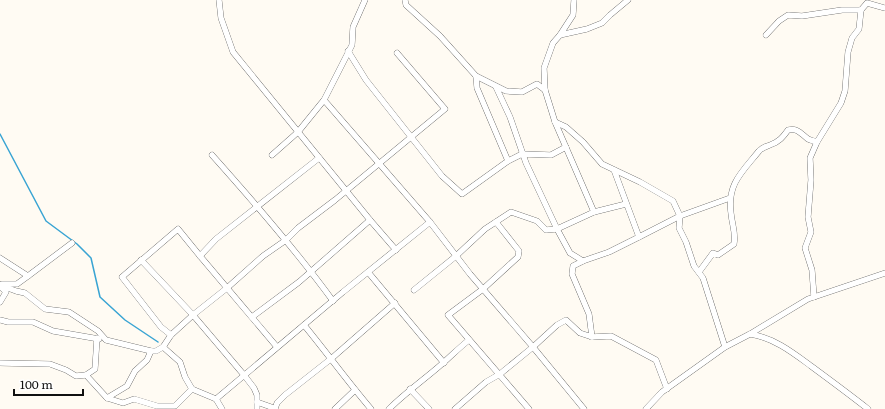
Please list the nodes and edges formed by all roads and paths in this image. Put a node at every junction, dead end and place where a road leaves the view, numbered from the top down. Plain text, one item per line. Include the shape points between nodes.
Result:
1 (219, 0) edge
2 (365, 0) edge
3 (405, 0) edge
4 (574, 0) edge
5 (628, 0) edge
6 (885, 8) edge
7 (861, 10) junction
8 (560, 35) junction
9 (766, 35) dead end
10 (348, 52) junction
11 (397, 53) dead end
12 (476, 76) junction
13 (496, 87) junction
14 (545, 90) junction
15 (324, 100) junction
16 (555, 122) junction
17 (298, 132) junction
18 (411, 137) junction
19 (817, 142) junction
20 (566, 147) junction
21 (522, 154) junction
22 (212, 155) dead end
23 (272, 155) dead end
24 (319, 158) junction
25 (508, 161) junction
26 (380, 163) junction
27 (614, 170) junction
28 (346, 191) junction
29 (730, 198) junction
30 (626, 204) junction
31 (258, 207) junction
32 (594, 212) junction
33 (680, 216) junction
34 (370, 220) junction
35 (430, 222) junction
36 (496, 222) junction
37 (557, 229) junction
38 (639, 237) junction
39 (286, 240) junction
40 (72, 243) dead end
41 (396, 250) junction
42 (200, 256) junction
43 (456, 256) junction
44 (0, 258) edge
45 (141, 260) junction
46 (582, 261) junction
47 (311, 271) junction
48 (368, 272) junction
49 (699, 272) junction
50 (885, 273) edge
51 (28, 276) junction
52 (0, 285) edge
53 (227, 288) junction
54 (483, 289) junction
55 (414, 290) dead end
56 (814, 297) junction
57 (333, 301) junction
58 (0, 302) edge
59 (395, 304) junction
60 (193, 314) junction
61 (252, 317) junction
62 (0, 320) edge
63 (304, 325) junction
64 (750, 334) junction
65 (170, 335) junction
66 (592, 337) junction
67 (97, 338) junction
68 (106, 340) junction
69 (469, 340) junction
70 (163, 346) junction
71 (533, 347) junction
72 (724, 347) junction
73 (276, 348) junction
74 (151, 352) junction
75 (332, 358) junction
76 (444, 362) junction
77 (0, 363) edge
78 (500, 374) junction
79 (244, 375) junction
80 (86, 376) junction
81 (192, 389) junction
82 (410, 389) junction
83 (667, 389) junction
84 (355, 390) junction
85 (107, 398) junction
86 (216, 399) junction
87 (257, 402) junction
88 (582, 408) edge
89 (222, 409) edge
90 (257, 409) edge
91 (274, 409) edge
92 (335, 409) edge
93 (371, 409) edge
94 (388, 409) edge
95 (428, 409) edge
96 (455, 409) edge
97 (529, 409) edge
98 (646, 409) edge
99 (868, 409) edge

1 - 17 street via 221,18 233,52
2 - 10 street via 353,27 352,45
3 - 12 street via 406,5 440,36
4 - 8 street via 573,15
5 - 8 street via 602,23
6 - 7 street via 867,3
7 - 9 street via 788,15
7 - 19 street via 859,29 852,38 848,52 845,91 841,103
8 - 14 street via 553,42 544,68
10 - 15 street
10 - 18 street via 366,80
11 - 18 street via 445,110
12 - 13 street
12 - 25 street via 477,88
13 - 14 street via 506,91 522,92 538,84
13 - 21 street via 510,117
14 - 16 street
15 - 17 street
15 - 26 street
16 - 20 street
16 - 27 street via 566,127 602,164
17 - 23 street
17 - 24 street
18 - 25 street via 442,176 462,194
18 - 26 street
19 - 29 street via 794,129 788,130 781,140 759,151 736,180
19 - 56 street via 810,158 808,217 811,232 805,248 812,270
20 - 21 street via 551,155
20 - 32 street
21 - 25 street
21 - 37 street
22 - 31 street
24 - 28 street
24 - 31 street
26 - 28 street
26 - 35 street
27 - 30 street
27 - 33 street via 673,201
28 - 34 street
28 - 39 street
29 - 33 street
29 - 49 street via 734,244 718,255 713,253
30 - 32 street
30 - 38 street
31 - 39 street
31 - 42 street via 216,239
32 - 37 street
33 - 38 street
33 - 49 street via 679,228 694,266
34 - 41 street
34 - 47 street
35 - 41 street
35 - 43 street
36 - 37 street via 511,212 537,221 546,230
36 - 43 street
36 - 54 street via 519,251 518,257
37 - 46 street via 570,253
38 - 46 street via 609,252
39 - 47 street
39 - 53 street via 263,256
40 - 51 street
41 - 48 street
42 - 45 street via 178,229
42 - 53 street
43 - 54 street
43 - 55 street
44 - 51 street
45 - 60 street
45 - 65 street via 122,277
46 - 66 street via 573,266 572,274 589,314
47 - 57 street
47 - 61 street
48 - 57 street
48 - 59 street
49 - 72 street
50 - 56 street
51 - 52 street via 17,284
52 - 58 street via 6,292
52 - 68 street via 25,293 46,309 69,312 98,331
53 - 60 street
53 - 61 street
54 - 69 street via 448,315
54 - 71 street
56 - 64 street
57 - 63 street
59 - 75 street
59 - 76 street
60 - 65 street
60 - 79 street
61 - 73 street
62 - 67 street via 33,322 53,331
63 - 73 street
63 - 75 street
64 - 72 street
64 - 99 street via 763,336 785,347
65 - 70 street
66 - 71 street via 580,333 566,320
66 - 83 street via 611,336 656,360
67 - 68 street
67 - 80 street via 95,369
68 - 74 street
69 - 76 street
69 - 78 street
70 - 74 street
70 - 81 street via 180,362
71 - 78 street
71 - 88 street
72 - 83 street
73 - 79 street
74 - 85 street via 147,360 135,371 127,386
75 - 84 street
75 - 91 street via 285,395
76 - 82 street
77 - 80 street via 50,364 76,376
78 - 96 street via 486,382
78 - 97 street
79 - 86 street
79 - 87 street via 254,388
80 - 85 street
81 - 85 street via 176,406 157,406 134,398 123,403
81 - 86 street
82 - 94 street
82 - 95 street
83 - 98 street
84 - 92 street
84 - 93 street
86 - 89 street
87 - 90 street
87 - 91 street

